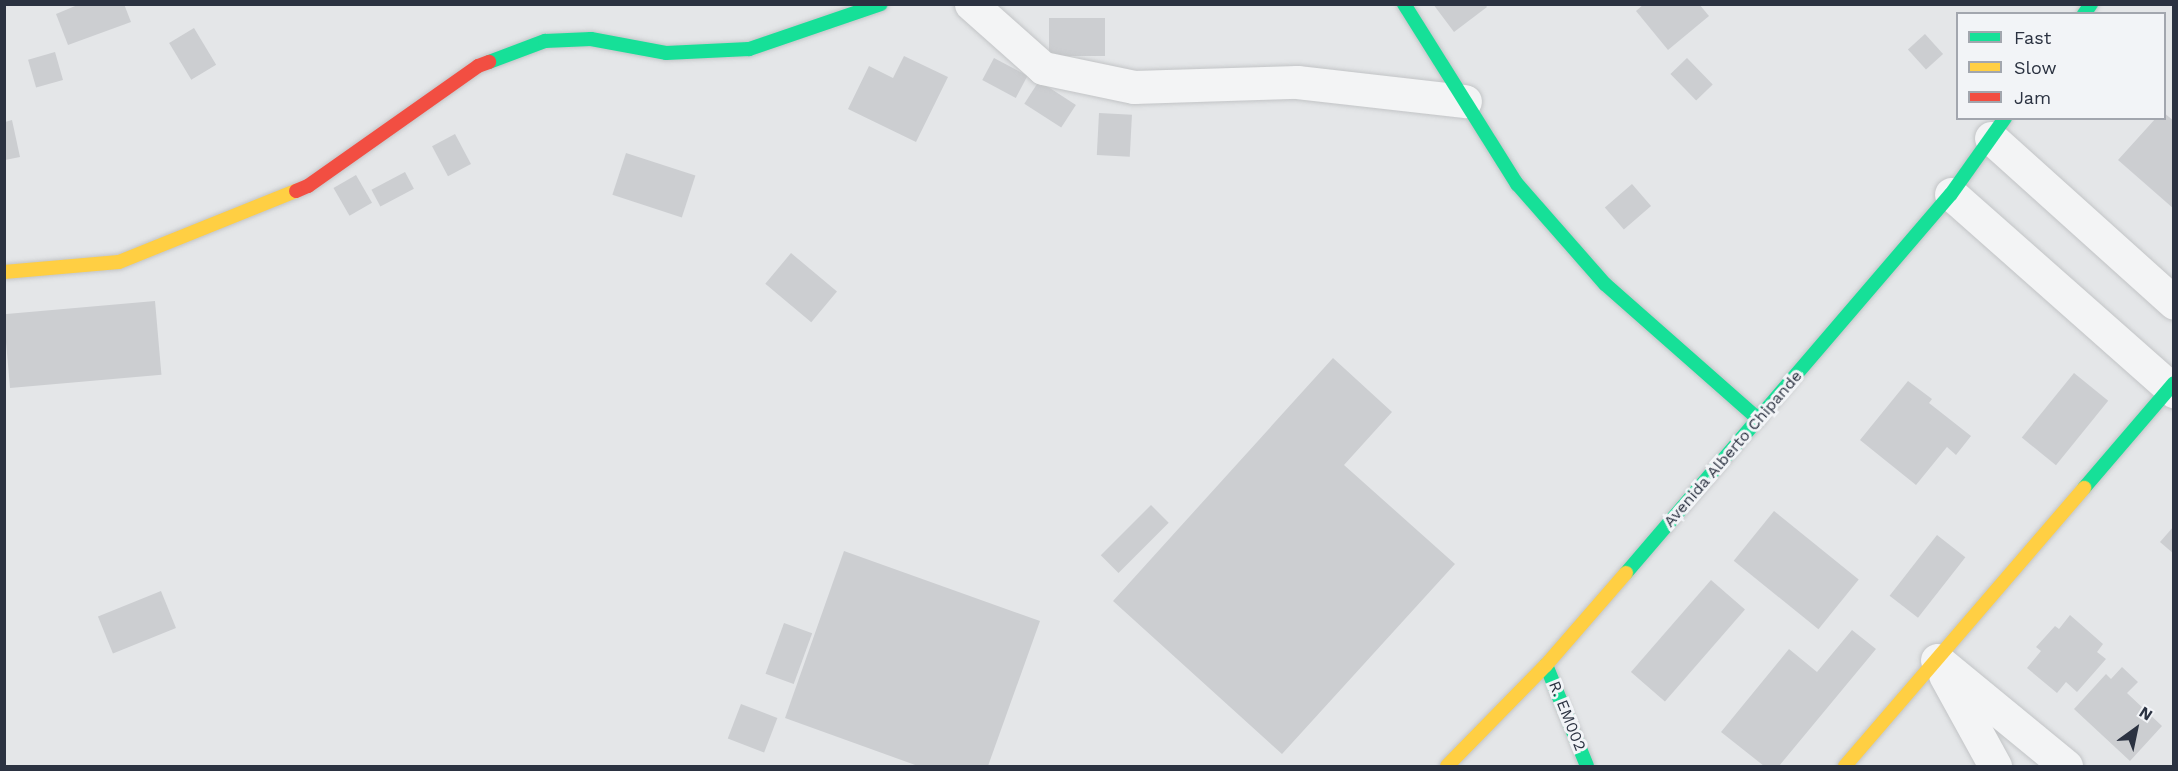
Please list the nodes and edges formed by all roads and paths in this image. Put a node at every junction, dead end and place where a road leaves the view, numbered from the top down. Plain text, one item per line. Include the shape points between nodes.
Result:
1 (881, 4) edge
2 (971, 4) edge
3 (1404, 4) edge
4 (1465, 101) junction
5 (1998, 128) edge
6 (1951, 194) junction
7 (4, 272) edge
8 (2174, 303) edge
9 (2172, 387) edge
10 (1759, 420) junction
11 (1937, 660) junction
12 (1546, 664) junction
13 (1469, 743) junction
14 (1476, 759) dead end
15 (1446, 766) edge
16 (1587, 766) edge
17 (1845, 766) edge
18 (1995, 766) edge
19 (2066, 766) edge

1 - 7 street via 749,49 666,53 591,39 545,41 478,66 308,186 235,218 119,262
2 - 4 street via 1043,68 1134,87 1297,82
3 - 4 street
4 - 10 street via 1517,184 1605,284
5 - 6 street, Avenida Alberto Chipande
5 - 8 street
6 - 9 street
6 - 10 street, Avenida Alberto Chipande
9 - 11 street
10 - 12 street, Avenida Alberto Chipande
11 - 17 street
11 - 18 street
11 - 19 street
12 - 13 street, Avenida Alberto Chipande
12 - 16 street, R. EM002
13 - 14 street
13 - 15 street, Avenida Alberto Chipande

